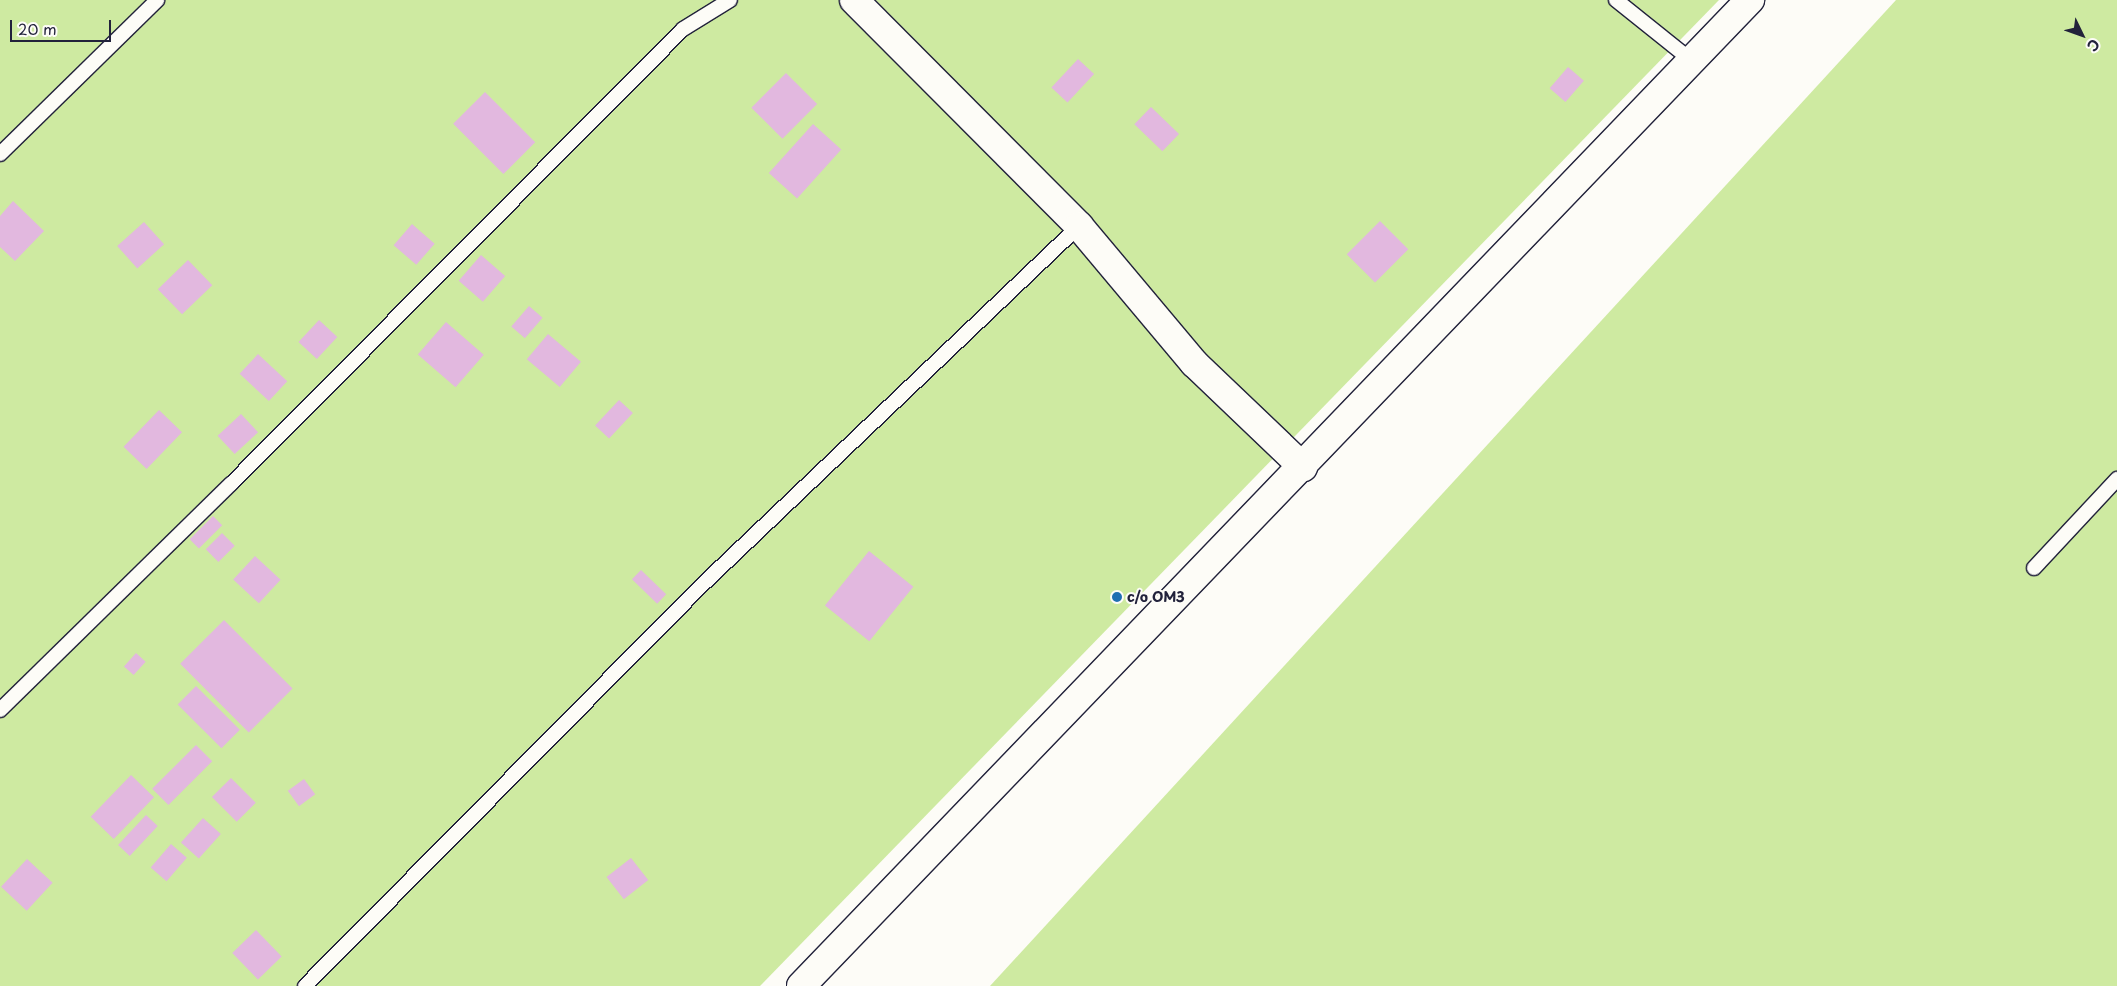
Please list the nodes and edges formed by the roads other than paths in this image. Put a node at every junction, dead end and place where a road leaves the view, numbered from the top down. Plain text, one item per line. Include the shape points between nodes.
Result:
1 (157, 0) edge
2 (730, 0) edge
3 (854, 0) edge
4 (1616, 0) edge
5 (1750, 0) edge
6 (1690, 60) junction
7 (0, 154) edge
8 (1079, 226) junction
9 (1303, 467) junction
10 (2117, 479) edge
11 (2034, 568) dead end
12 (0, 710) edge
13 (305, 986) edge
14 (802, 986) edge

1 - 7 lane
2 - 12 lane via 683,29 231,484
3 - 8 street
4 - 6 lane
5 - 6 street
6 - 9 street
8 - 9 street via 1194,363
8 - 13 lane via 703,584
9 - 14 street
10 - 11 lane

